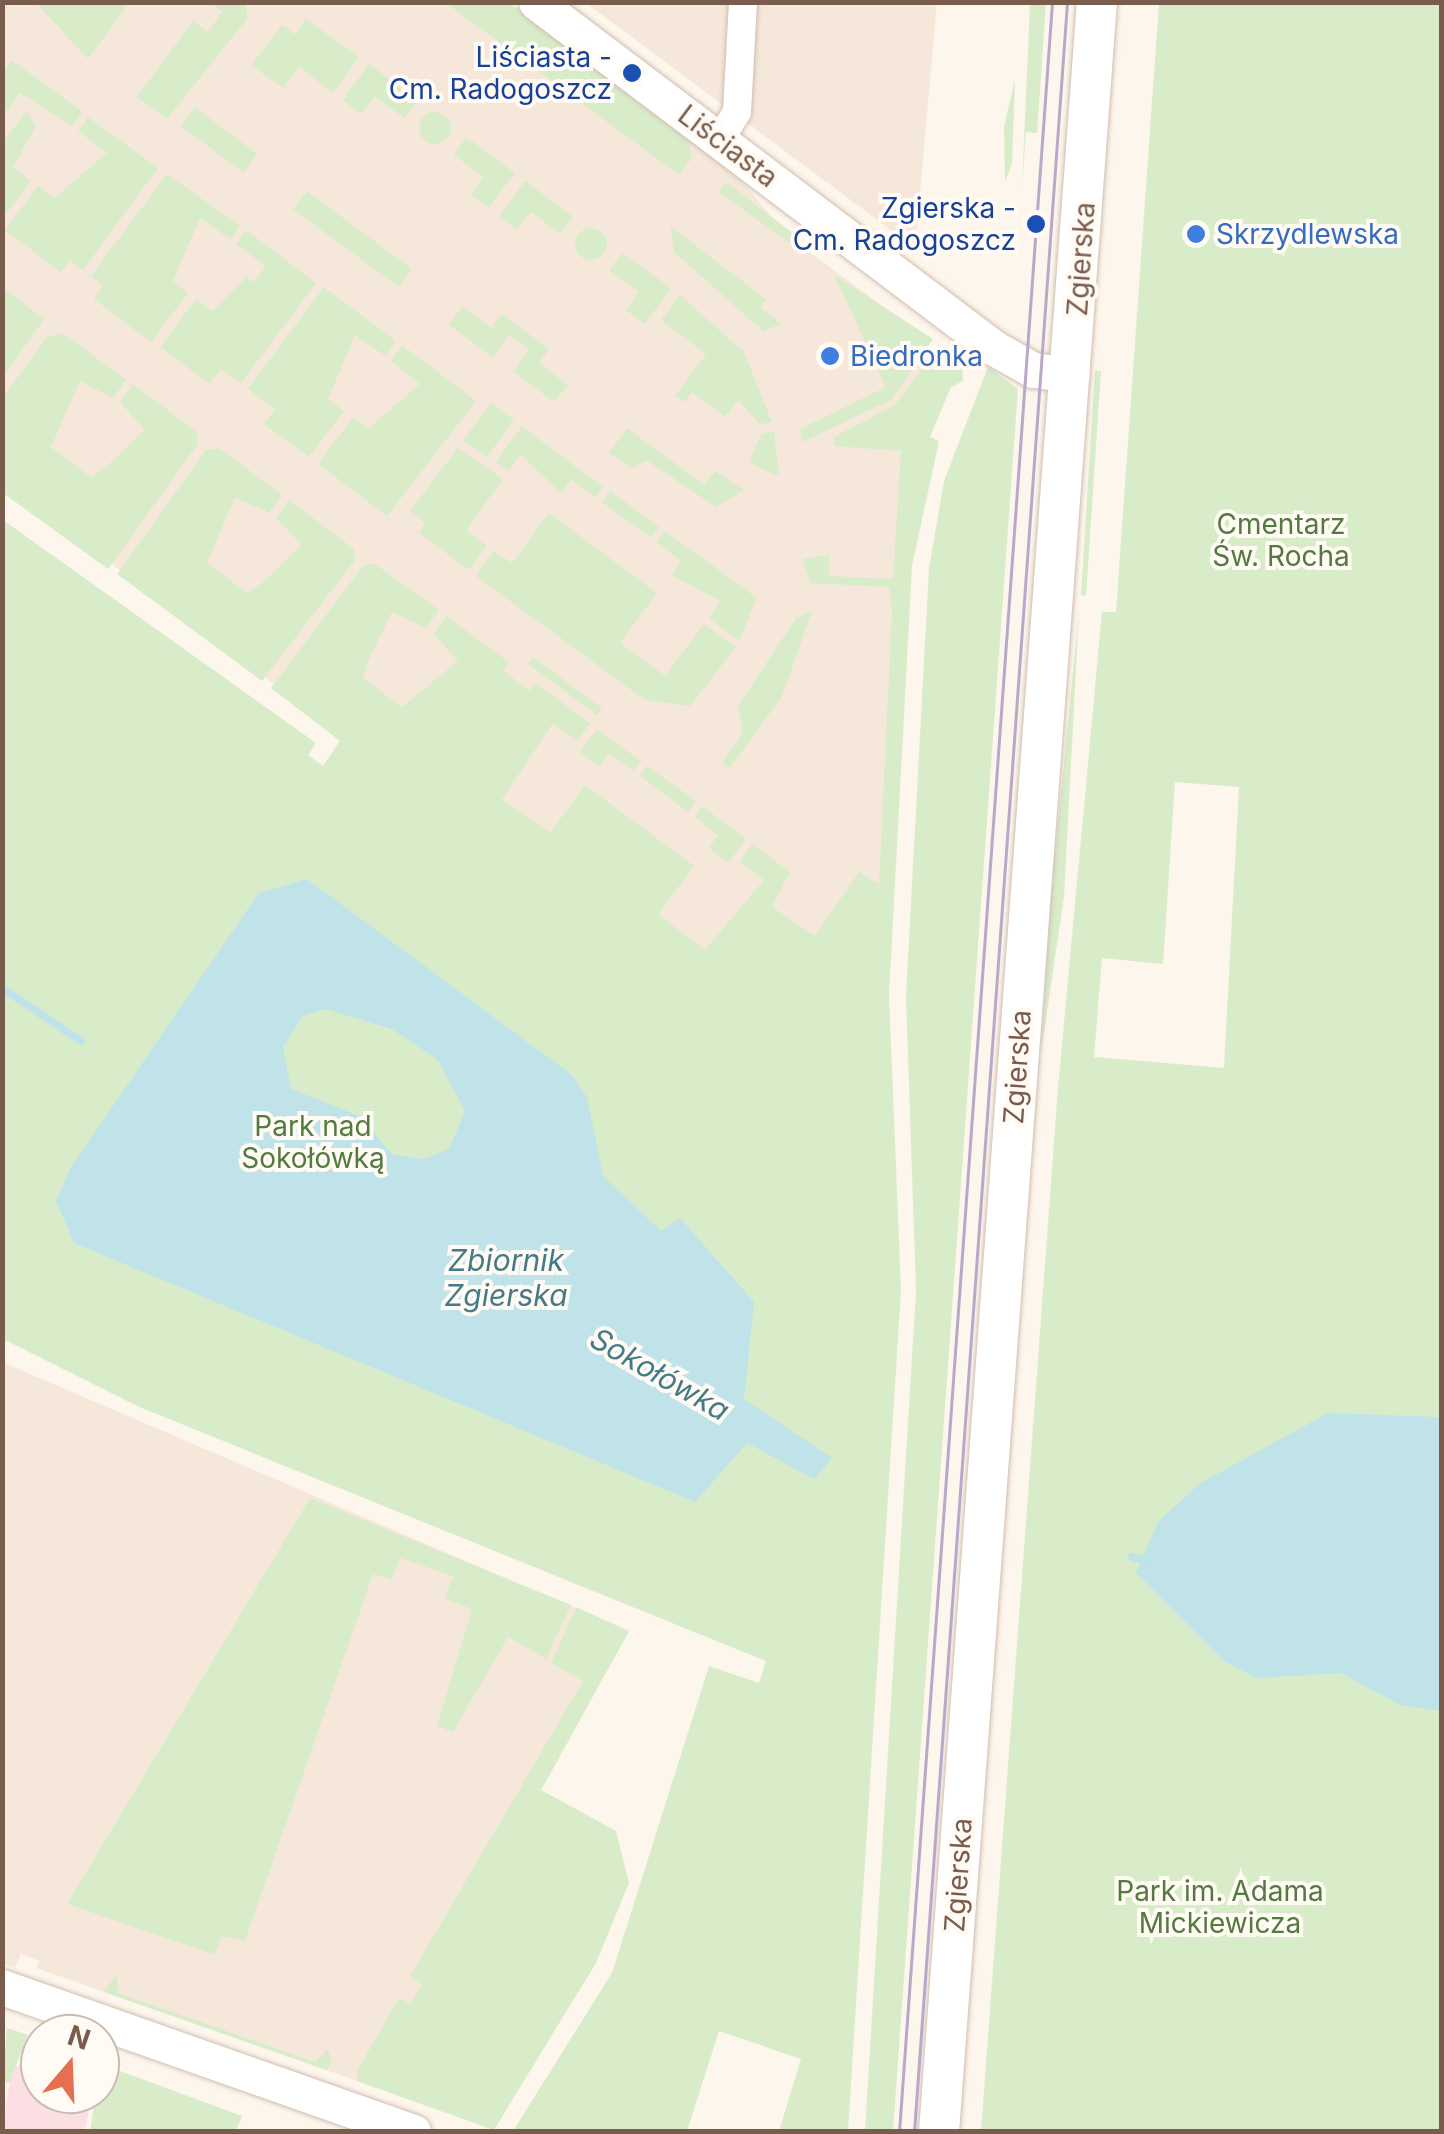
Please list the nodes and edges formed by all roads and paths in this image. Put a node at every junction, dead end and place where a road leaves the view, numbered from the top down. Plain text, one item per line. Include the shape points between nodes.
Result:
1 (536, 2) edge
2 (743, 2) edge
3 (1098, 2) edge
4 (720, 139) junction
5 (1072, 375) junction
6 (2, 1987) edge
7 (413, 2132) edge
8 (940, 2132) edge

1 - 4 street, Liściasta
2 - 4 street via 738,112
3 - 5 main road, Zgierska
4 - 5 street, Liściasta via 1018,364
5 - 8 main road, Zgierska
6 - 7 street

